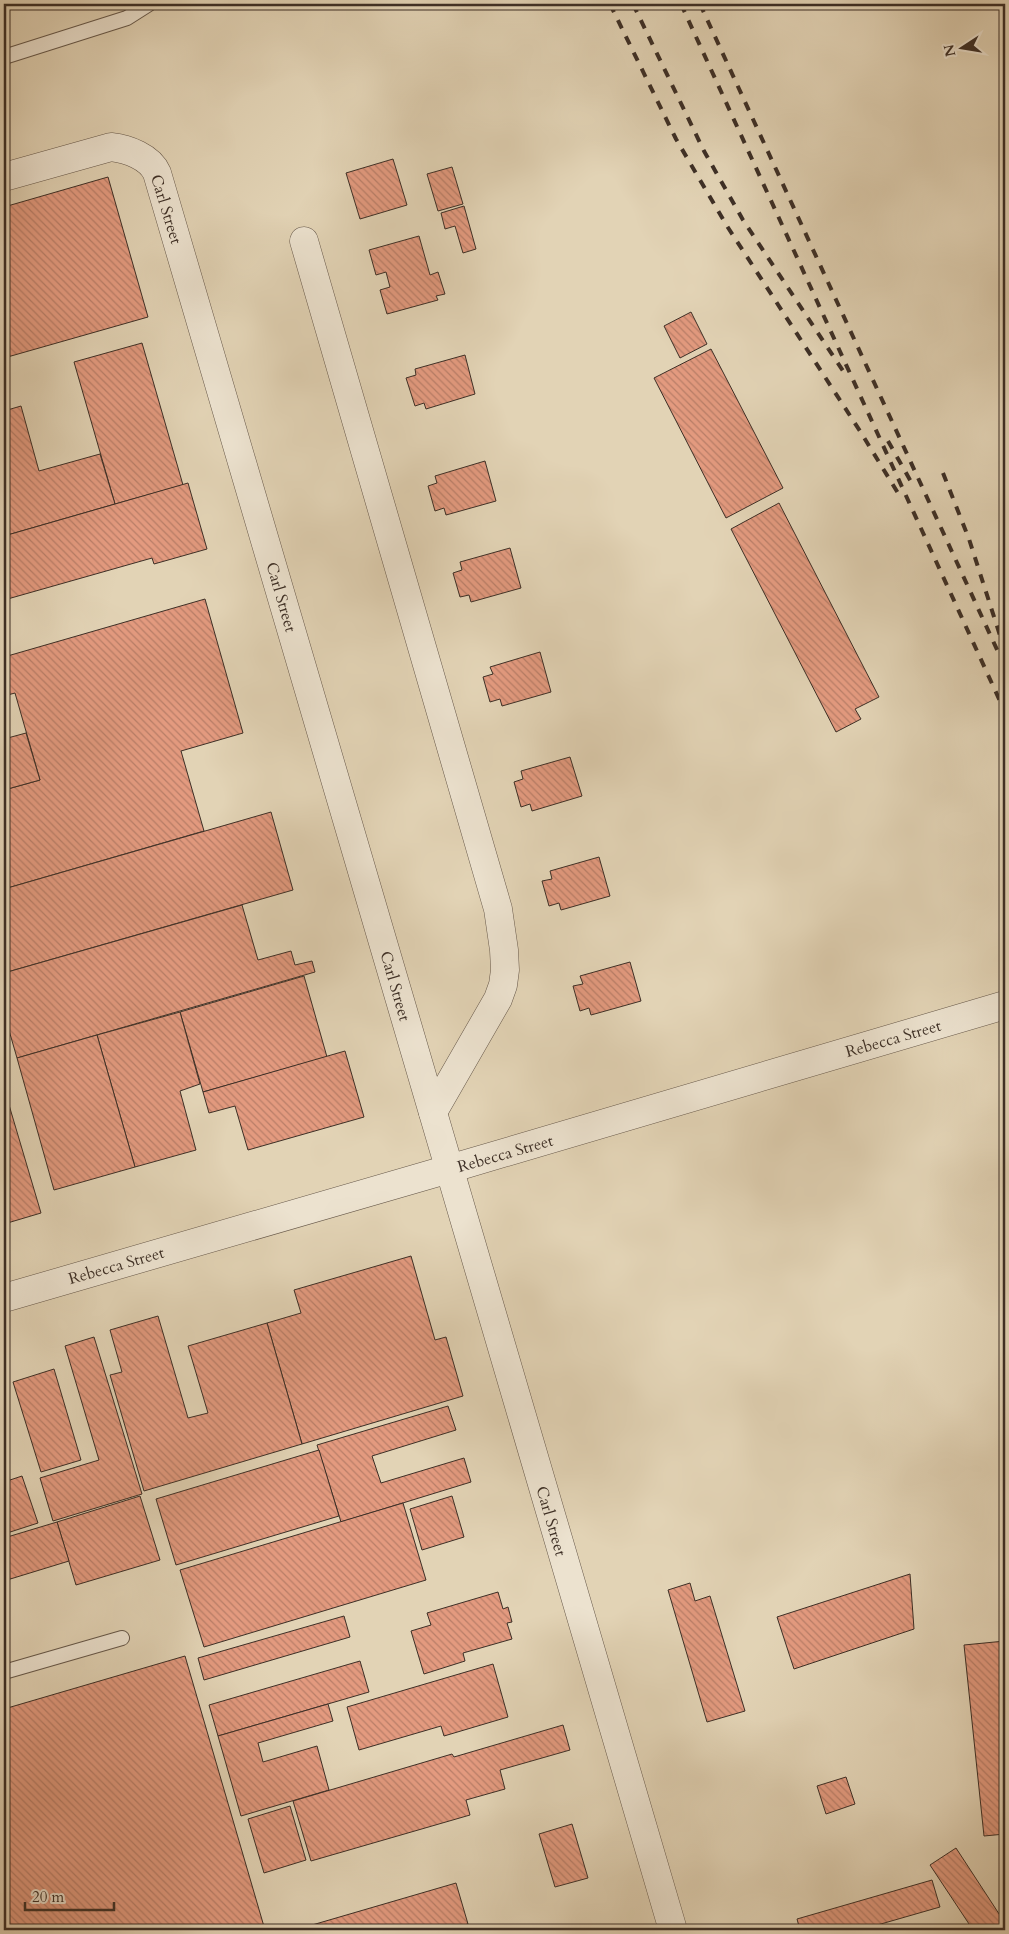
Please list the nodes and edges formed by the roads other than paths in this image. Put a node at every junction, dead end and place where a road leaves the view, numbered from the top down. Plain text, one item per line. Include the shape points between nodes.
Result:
1 (149, 4) edge
2 (4, 56) edge
3 (4, 177) edge
4 (304, 240) dead end
5 (1005, 1006) edge
6 (433, 1112) junction
7 (449, 1169) junction
8 (4, 1298) edge
9 (122, 1638) dead end
10 (4, 1672) edge
11 (672, 1930) edge

1 - 2 lane via 127,18
3 - 6 street, Carl Street via 107,148 120,148 150,162 157,173
4 - 6 street via 502,931 505,970 498,999
5 - 7 street, Rebecca Street
6 - 7 street, Carl Street
7 - 8 street, Rebecca Street
7 - 11 street, Carl Street
9 - 10 lane

